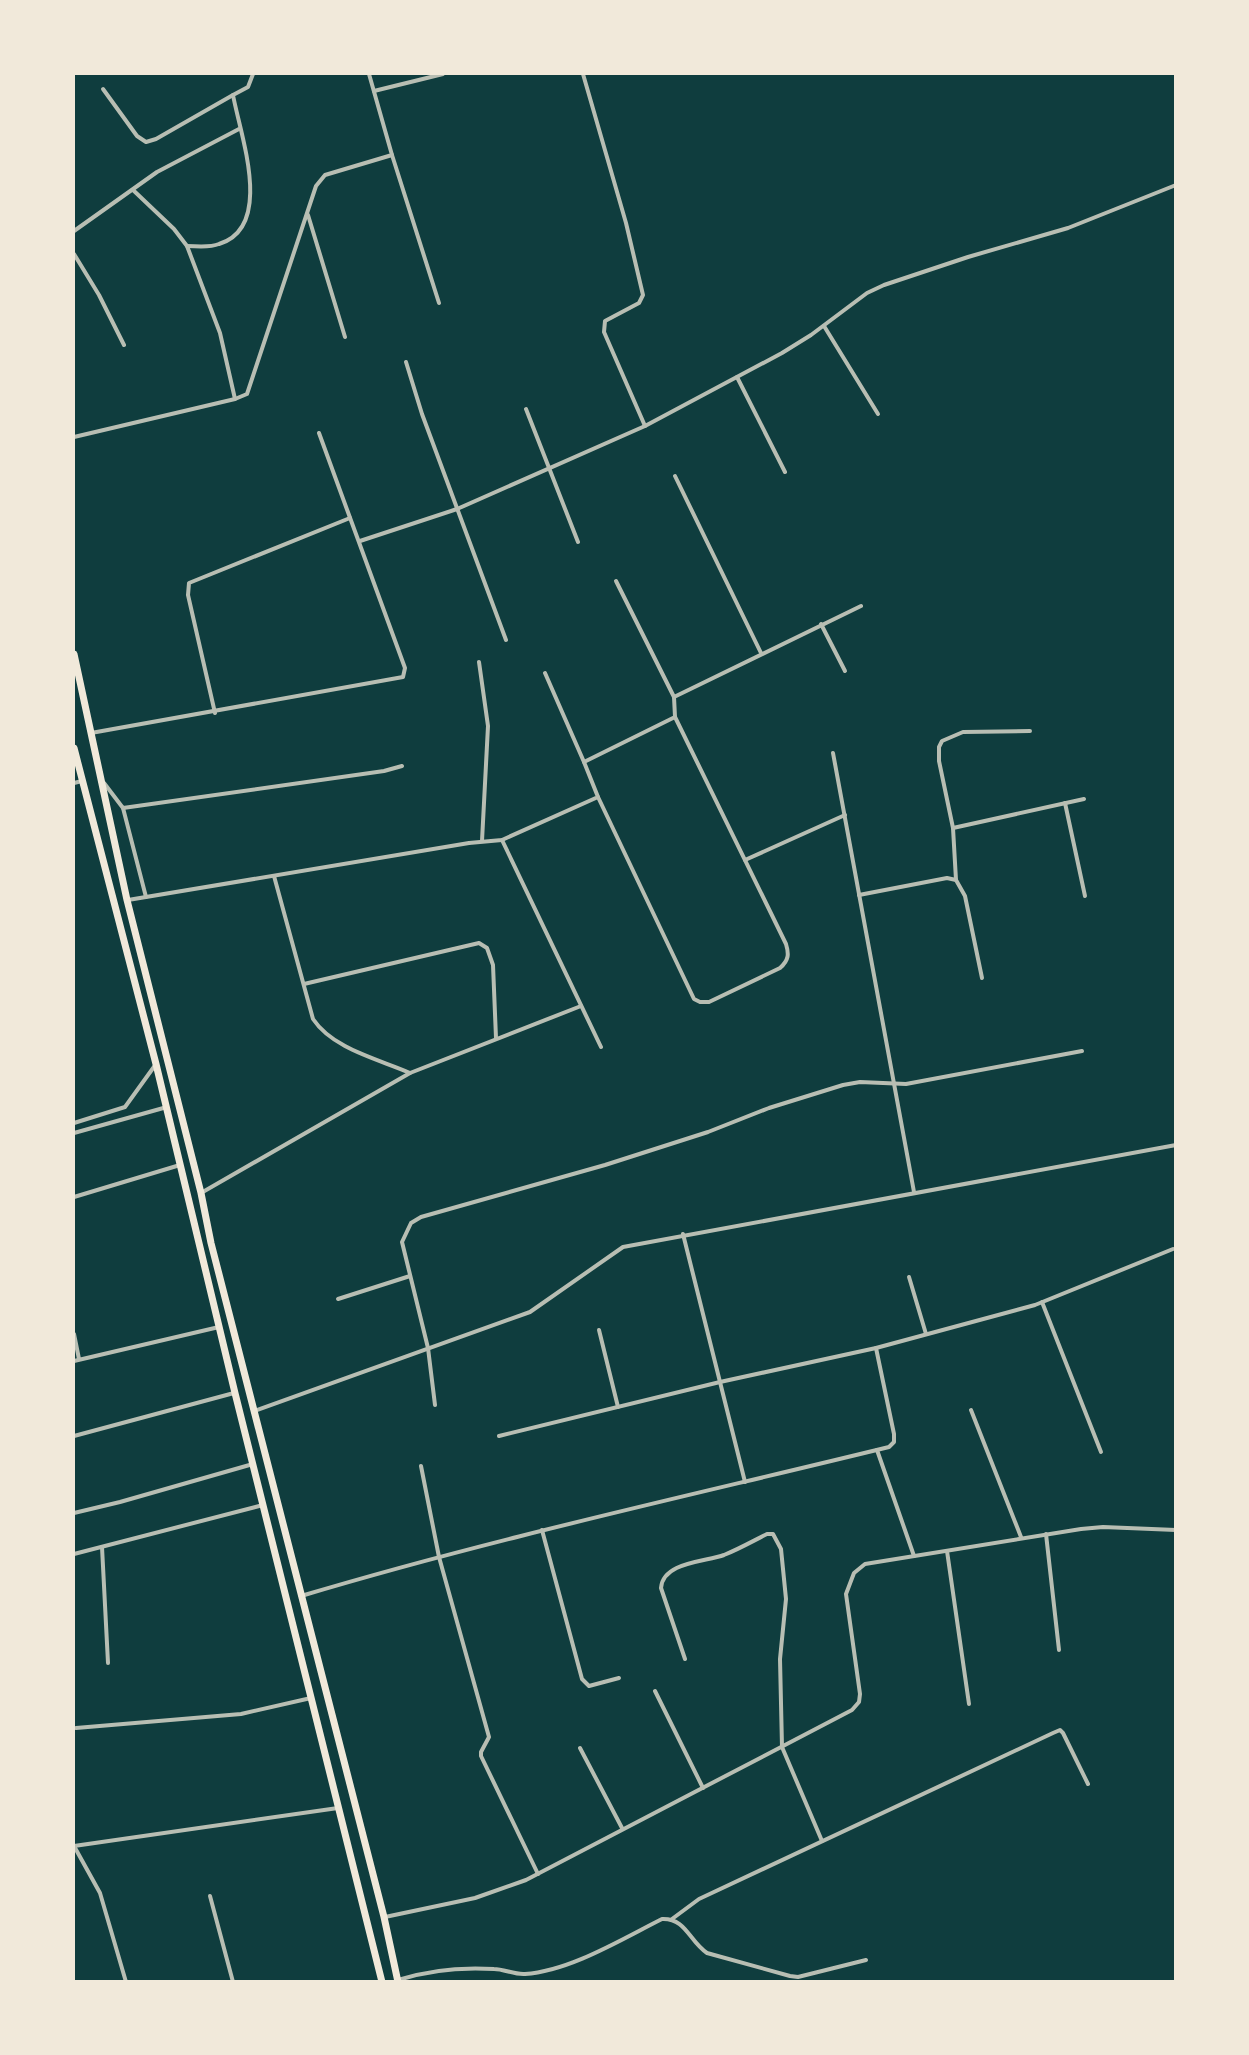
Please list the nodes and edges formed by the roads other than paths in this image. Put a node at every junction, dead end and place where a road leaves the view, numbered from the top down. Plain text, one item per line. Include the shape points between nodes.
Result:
1 (253, 74) edge
2 (369, 74) edge
3 (443, 74) edge
4 (583, 74) edge
5 (103, 89) dead end
6 (374, 91) junction
7 (233, 95) junction
8 (239, 129) junction
9 (392, 155) junction
10 (1176, 185) edge
11 (133, 190) junction
12 (308, 215) junction
13 (74, 231) edge
14 (187, 246) junction
15 (74, 254) edge
16 (439, 303) dead end
17 (824, 326) junction
18 (345, 338) dead end
19 (124, 345) dead end
20 (406, 362) dead end
21 (737, 377) junction
22 (235, 399) junction
23 (526, 409) dead end
24 (878, 414) dead end
25 (645, 426) junction
26 (319, 433) dead end
27 (74, 436) edge
28 (549, 470) junction
29 (785, 472) dead end
30 (675, 476) dead end
31 (457, 508) junction
32 (350, 518) junction
33 (360, 541) junction
34 (578, 542) dead end
35 (616, 581) dead end
36 (861, 606) dead end
37 (821, 624) junction
38 (506, 640) dead end
39 (761, 653) junction
40 (74, 654) edge
41 (479, 662) dead end
42 (845, 671) dead end
43 (544, 673) dead end
44 (674, 697) junction
45 (214, 712) junction
46 (675, 717) junction
47 (1030, 731) dead end
48 (90, 733) junction
49 (74, 748) edge
50 (833, 753) dead end
51 (584, 762) junction
52 (402, 766) dead end
53 (100, 778) junction
54 (82, 781) junction
55 (74, 783) edge
56 (598, 797) junction
57 (1084, 799) dead end
58 (1065, 803) junction
59 (123, 808) junction
60 (845, 814) junction
61 (953, 828) junction
62 (502, 840) junction
63 (482, 841) junction
64 (745, 860) junction
65 (274, 876) junction
66 (956, 880) junction
67 (859, 895) junction
68 (1085, 896) dead end
69 (146, 897) junction
70 (127, 900) junction
71 (982, 978) dead end
72 (304, 984) junction
73 (582, 1006) junction
74 (496, 1038) junction
75 (601, 1047) dead end
76 (1082, 1051) dead end
77 (156, 1064) junction
78 (410, 1073) junction
79 (893, 1085) junction
80 (167, 1107) junction
81 (74, 1123) edge
82 (74, 1133) edge
83 (1176, 1145) edge
84 (181, 1165) junction
85 (914, 1192) junction
86 (201, 1193) junction
87 (74, 1197) edge
88 (683, 1234) junction
89 (1173, 1249) dead end
90 (410, 1276) junction
91 (909, 1277) dead end
92 (338, 1299) dead end
93 (1042, 1302) junction
94 (219, 1327) junction
95 (599, 1330) dead end
96 (74, 1334) edge
97 (926, 1334) junction
98 (428, 1348) junction
99 (876, 1348) junction
100 (79, 1359) junction
101 (74, 1361) edge
102 (720, 1382) junction
103 (235, 1393) junction
104 (435, 1405) dead end
105 (618, 1407) junction
106 (971, 1410) dead end
107 (253, 1411) junction
108 (74, 1436) edge
109 (499, 1436) dead end
110 (877, 1450) junction
111 (1101, 1452) dead end
112 (254, 1463) junction
113 (421, 1466) dead end
114 (745, 1482) junction
115 (264, 1505) junction
116 (74, 1513) edge
117 (542, 1530) junction
118 (1176, 1530) edge
119 (1046, 1534) junction
120 (1021, 1537) junction
121 (102, 1547) junction
122 (947, 1551) junction
123 (74, 1554) edge
124 (914, 1556) junction
125 (439, 1557) junction
126 (300, 1597) junction
127 (1059, 1650) dead end
128 (685, 1659) dead end
129 (108, 1663) dead end
130 (619, 1678) dead end
131 (655, 1691) dead end
132 (311, 1698) junction
133 (969, 1704) dead end
134 (76, 1728) dead end
135 (782, 1747) junction
136 (580, 1748) dead end
137 (1088, 1784) dead end
138 (703, 1788) junction
139 (339, 1808) junction
140 (622, 1828) junction
141 (822, 1841) junction
142 (74, 1846) edge
143 (538, 1874) junction
144 (210, 1896) dead end
145 (384, 1917) junction
146 (672, 1918) junction
147 (866, 1960) dead end
148 (398, 1981) edge
149 (126, 1982) edge
150 (233, 1982) edge
151 (382, 1982) edge

1 - 7 street via 249,87
2 - 6 street
3 - 6 street
4 - 25 street via 643,295 639,303 605,321 604,332
5 - 7 street via 137,136 146,142
6 - 9 street
7 - 8 street
8 - 11 street via 157,172
8 - 14 street via 250,178 249,208 235,236 219,245
9 - 12 street via 325,175 316,186
9 - 16 street
10 - 17 street via 1068,228 884,285
11 - 13 street
11 - 14 street
12 - 18 street
12 - 22 street via 250,389
14 - 22 street via 220,333
15 - 19 street
17 - 21 street
17 - 24 street
20 - 31 street
21 - 25 street
21 - 29 street
22 - 27 street
23 - 28 street
25 - 28 street
26 - 32 street
28 - 31 street
28 - 34 street
30 - 39 street
31 - 33 street
31 - 38 street
32 - 33 street
32 - 45 street via 189,583 188,595
33 - 45 street via 405,668 403,677
35 - 44 street
36 - 37 street
37 - 39 street
37 - 42 street
39 - 44 street
40 - 48 highway
41 - 63 street via 488,726
43 - 51 street
44 - 46 street
45 - 48 street
46 - 51 street
46 - 64 street
47 - 61 street via 963,732 942,741 939,761
48 - 53 highway
49 - 54 highway
50 - 60 street
51 - 56 street
52 - 59 street
53 - 59 street
53 - 70 highway
54 - 55 street
54 - 77 highway
56 - 62 street
56 - 64 street via 694,999 700,1002 719,997 786,963 786,944
57 - 58 street
58 - 61 street
58 - 68 street
59 - 69 street
60 - 64 street
60 - 67 street
61 - 66 street
62 - 63 street
62 - 73 street
63 - 65 street
65 - 69 street
65 - 72 street
66 - 67 street via 947,878
66 - 71 street via 965,896
67 - 79 street
69 - 70 street
70 - 86 highway
72 - 74 street via 479,944 487,948 493,965
72 - 78 street via 313,1019 321,1030 338,1042
73 - 74 street
73 - 75 street
74 - 78 street
76 - 79 street
77 - 80 highway
77 - 81 street via 125,1107
78 - 86 street
79 - 85 street
79 - 90 street via 843,1085 605,1165 421,1217 411,1223 402,1242
80 - 82 street
80 - 84 highway
83 - 85 street
84 - 87 street
84 - 94 highway
85 - 88 street
86 - 107 highway
88 - 98 street via 623,1248 530,1312
88 - 102 street
89 - 93 street
90 - 92 street
90 - 98 street
91 - 97 street
93 - 97 street
93 - 111 street
94 - 100 street
94 - 103 highway
95 - 105 street
96 - 100 street
97 - 99 street
98 - 104 street
98 - 107 street
99 - 102 street
99 - 110 street via 894,1434 889,1447
100 - 101 street
102 - 105 street
102 - 114 street
103 - 108 street
103 - 112 highway
105 - 109 street
106 - 120 street
107 - 126 highway
110 - 114 street
110 - 124 street
112 - 115 highway
112 - 116 street
113 - 125 street
114 - 117 street
115 - 121 street
115 - 132 highway
117 - 125 street
117 - 130 street via 582,1679 589,1686
118 - 119 street via 1103,1527
119 - 120 street
119 - 127 street
120 - 122 street
121 - 123 street
121 - 129 street
122 - 124 street
122 - 133 street
124 - 135 street via 865,1564 854,1573 846,1594 859,1702 852,1710
125 - 126 street
125 - 143 street via 489,1737 481,1756
126 - 145 highway
128 - 135 street via 661,1588 665,1576 677,1567 774,1534 781,1549 786,1599 780,1659
131 - 138 street
132 - 134 street via 241,1714
132 - 139 highway
135 - 138 street
135 - 141 street
136 - 140 street
137 - 141 street via 1060,1730
138 - 140 street
139 - 142 street
139 - 151 highway
140 - 143 street
141 - 146 street via 699,1899
142 - 149 street via 100,1893
143 - 145 street via 475,1898
144 - 150 street
145 - 148 highway
146 - 147 street via 707,1953 790,1976
146 - 148 street via 662,1919 583,1958 525,1974 470,1968 420,1973

